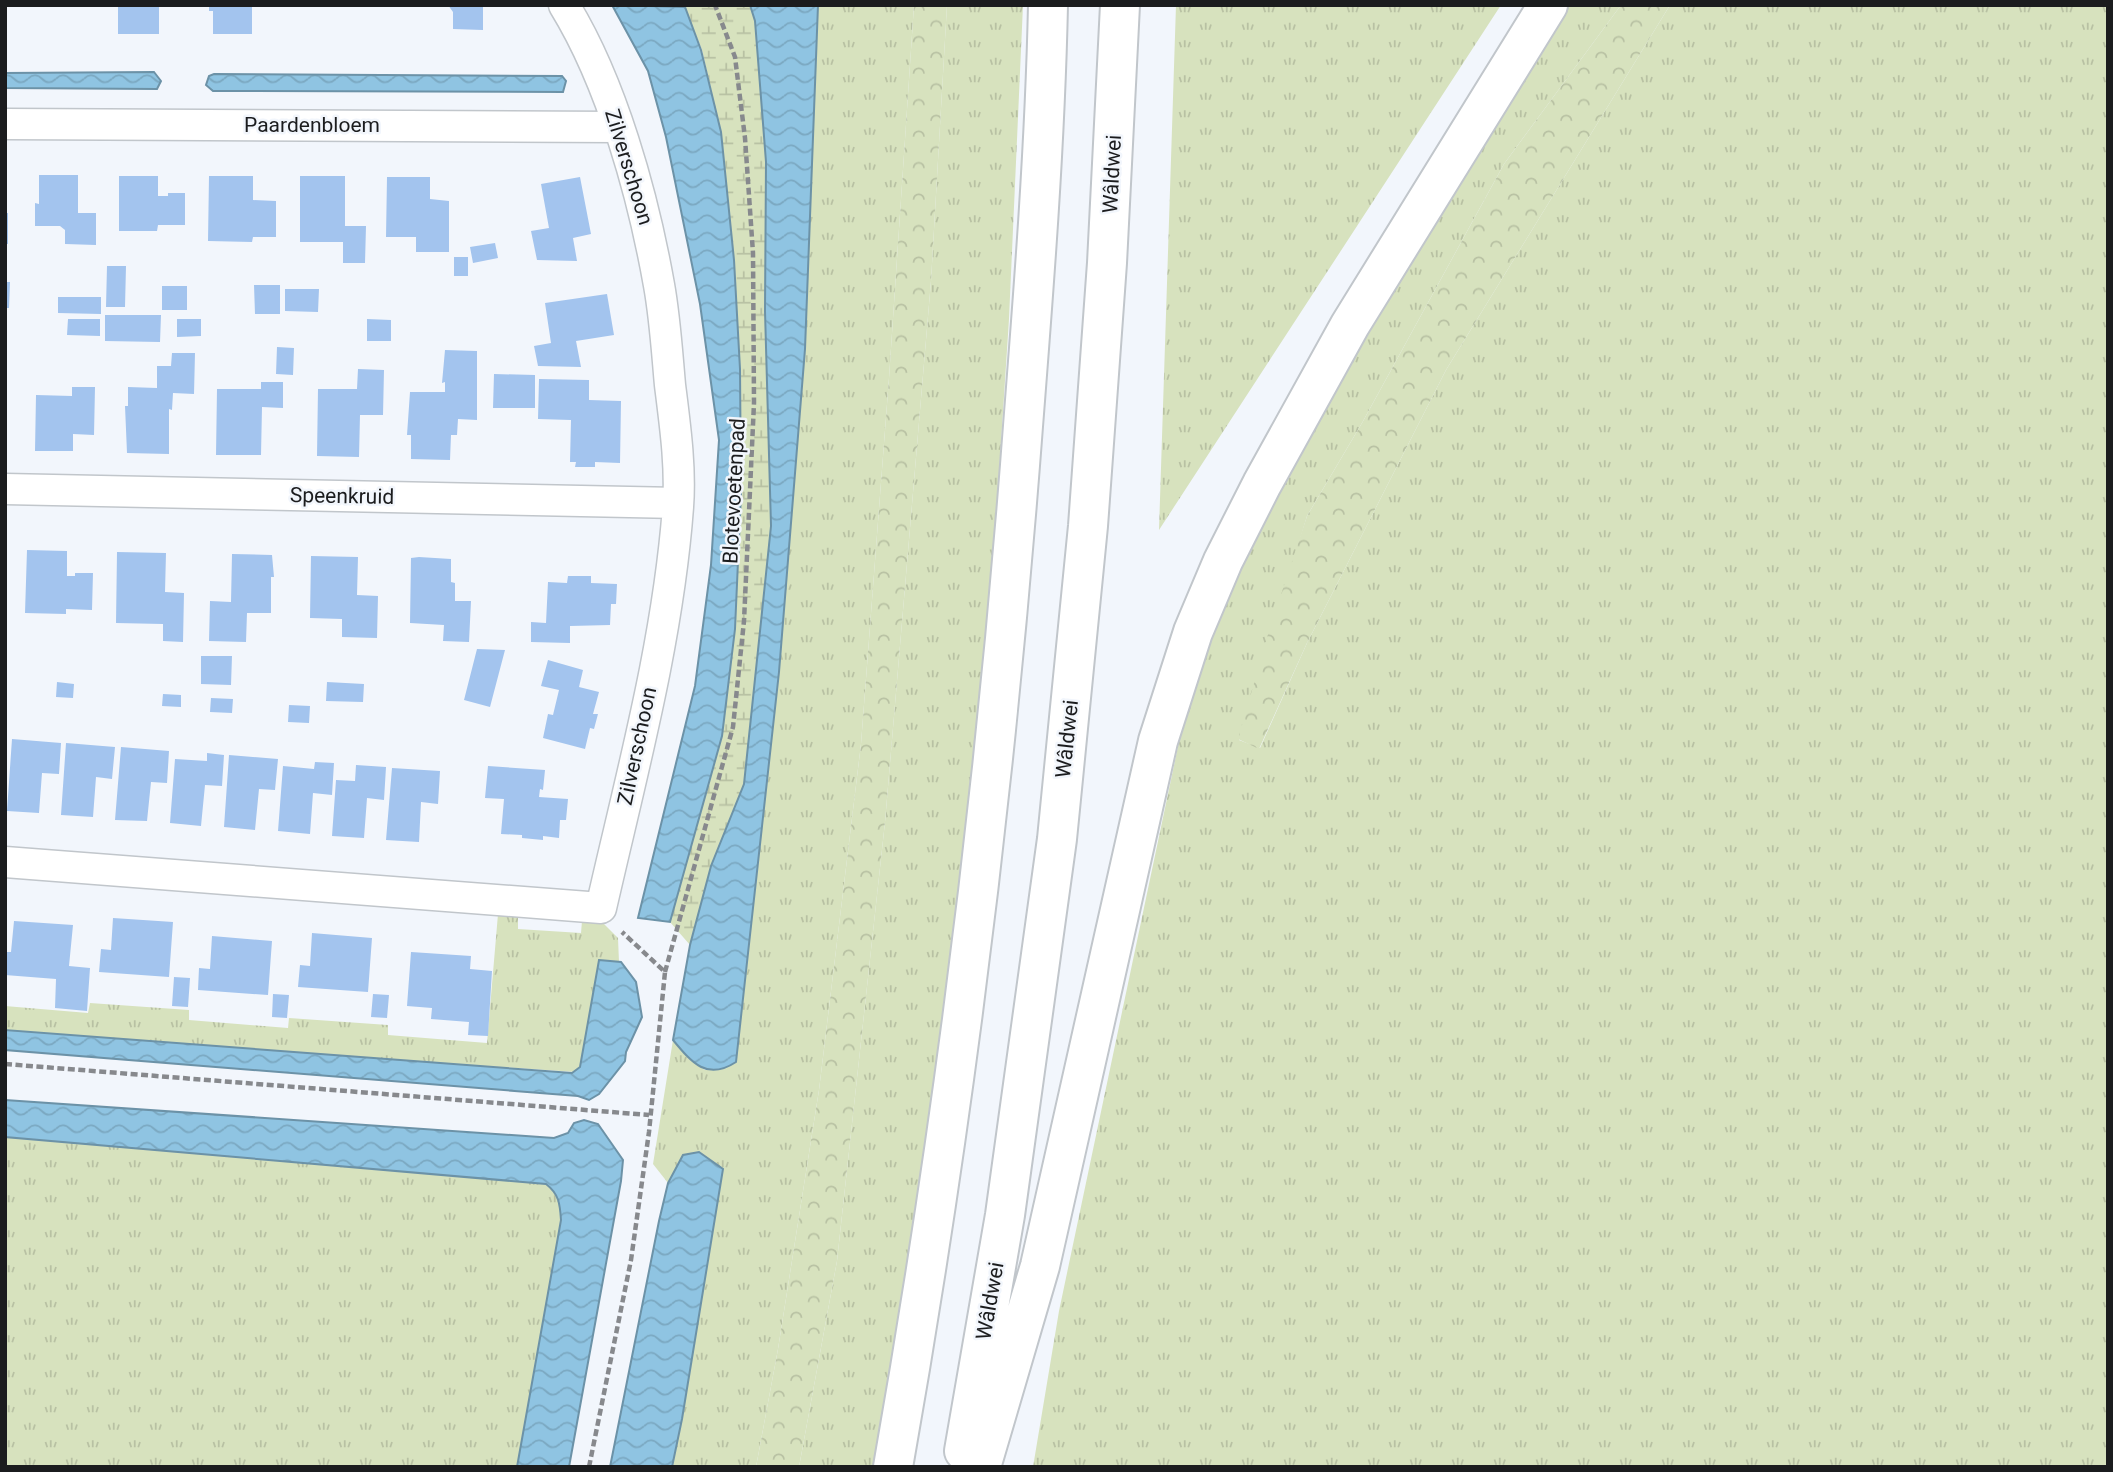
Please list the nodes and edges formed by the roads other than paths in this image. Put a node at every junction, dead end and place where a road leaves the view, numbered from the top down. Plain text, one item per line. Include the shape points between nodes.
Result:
1 (564, 5) edge
2 (1048, 5) edge
3 (1120, 5) edge
4 (1548, 5) edge
5 (5, 124) edge
6 (618, 127) junction
7 (5, 489) edge
8 (678, 503) junction
9 (5, 862) edge
10 (892, 1467) edge
11 (961, 1467) edge
12 (981, 1467) edge

1 - 6 street, Zilverschoon via 601,79
2 - 10 highway via 1009,611 970,958 922,1301
3 - 11 highway, Wâldwei via 1090,498 1057,839 1005,1215
4 - 12 highway via 1350,325 1262,484 1193,632 1158,741 1040,1266
5 - 6 street, Paardenbloem
6 - 8 street, Zilverschoon via 660,288
7 - 8 street, Speenkruid
8 - 9 street, Zilverschoon via 661,636 601,908

